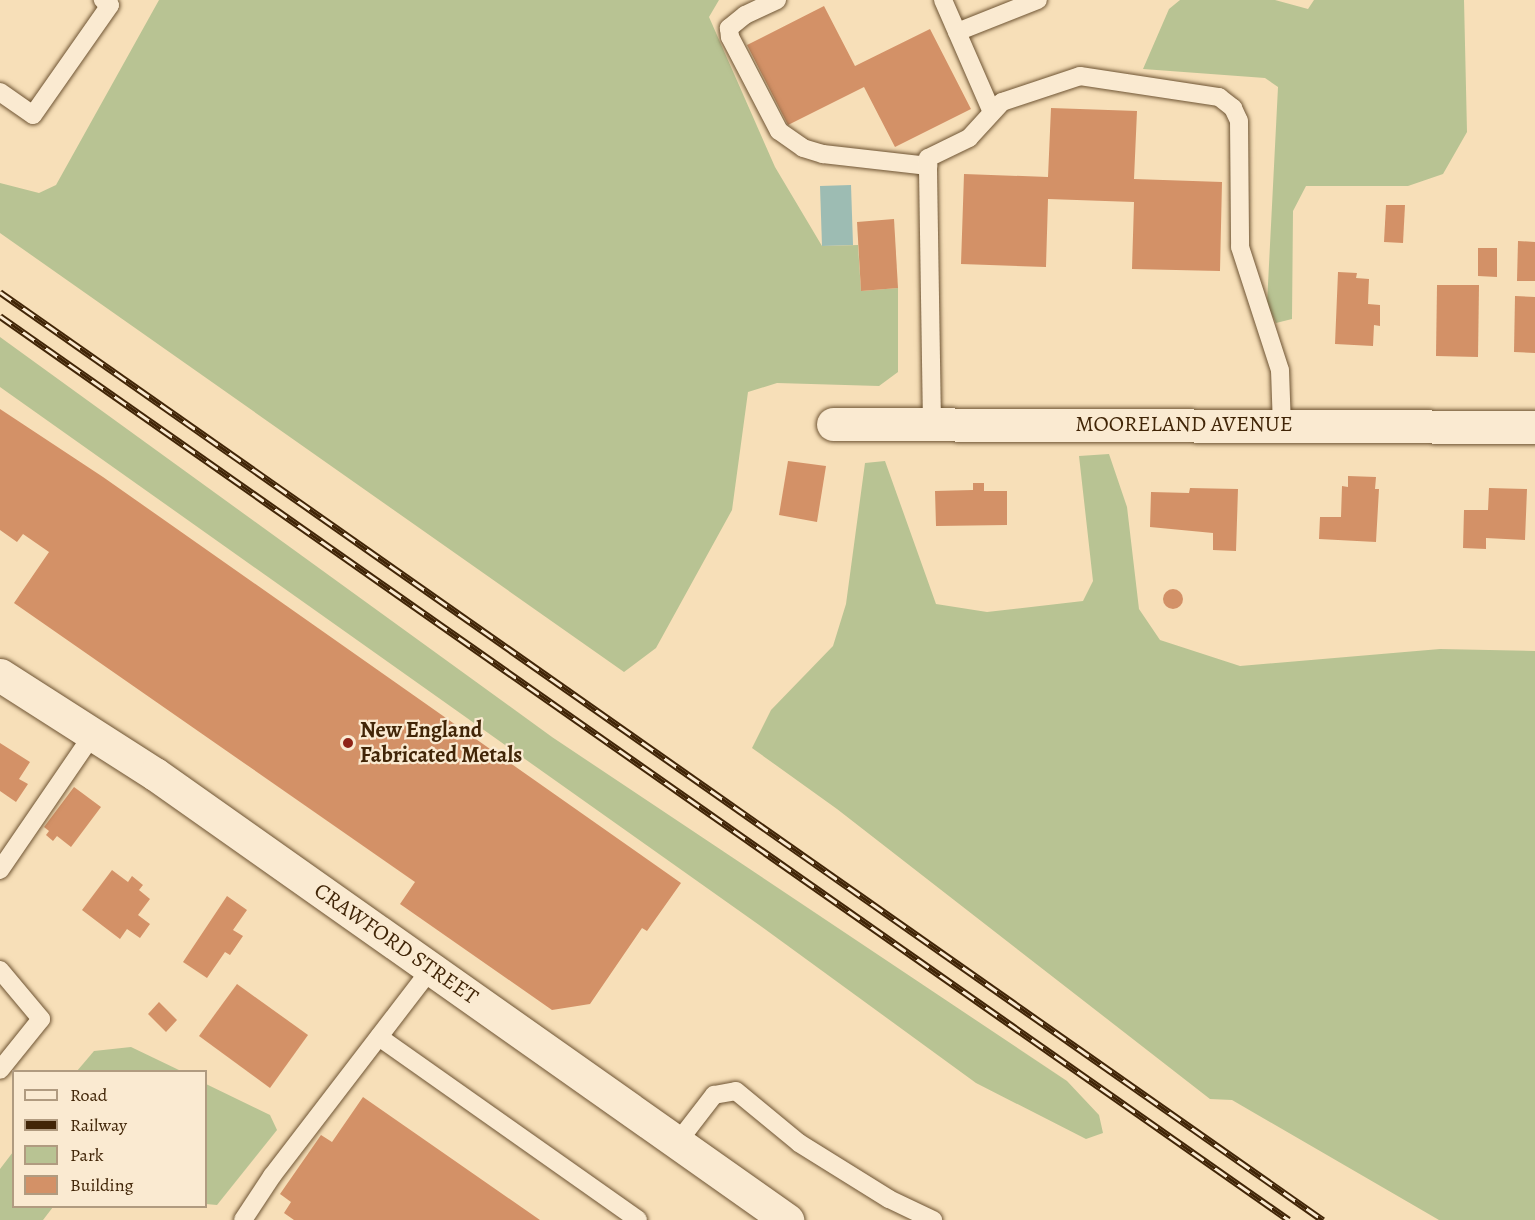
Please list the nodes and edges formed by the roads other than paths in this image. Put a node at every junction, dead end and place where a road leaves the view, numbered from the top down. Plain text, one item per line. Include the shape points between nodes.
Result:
1 (103, 0) edge
2 (777, 0) edge
3 (943, 0) edge
4 (1038, 0) edge
5 (957, 32) junction
6 (0, 92) edge
7 (992, 112) junction
8 (928, 166) junction
9 (833, 424) dead end
10 (932, 424) junction
11 (1282, 426) junction
12 (1535, 427) edge
13 (0, 675) edge
14 (93, 734) junction
15 (0, 870) edge
16 (431, 969) junction
17 (0, 970) edge
18 (379, 1037) junction
19 (0, 1070) edge
20 (677, 1143) junction
21 (243, 1220) edge
22 (638, 1220) edge
23 (787, 1220) edge
24 (933, 1220) edge

1 - 6 lane via 110,5 33,115
2 - 8 lane via 745,15 729,28 729,37 779,131 803,148 823,154
3 - 5 lane
4 - 5 lane
5 - 7 lane
7 - 8 lane via 969,138 928,158
7 - 11 lane via 1002,102 1080,76 1219,97 1229,103 1239,121 1240,247 1280,370
8 - 10 lane
9 - 10 main road, MOORELAND AVENUE
10 - 11 main road, MOORELAND AVENUE
11 - 12 main road, MOORELAND AVENUE
13 - 14 main road, CRAWFORD STREET
14 - 15 lane
14 - 16 main road, CRAWFORD STREET
16 - 18 lane
16 - 20 main road, CRAWFORD STREET
17 - 19 lane via 41,1019
18 - 21 lane
18 - 22 lane
20 - 23 main road, CRAWFORD STREET
20 - 24 lane via 714,1095 736,1091 799,1143 889,1199

